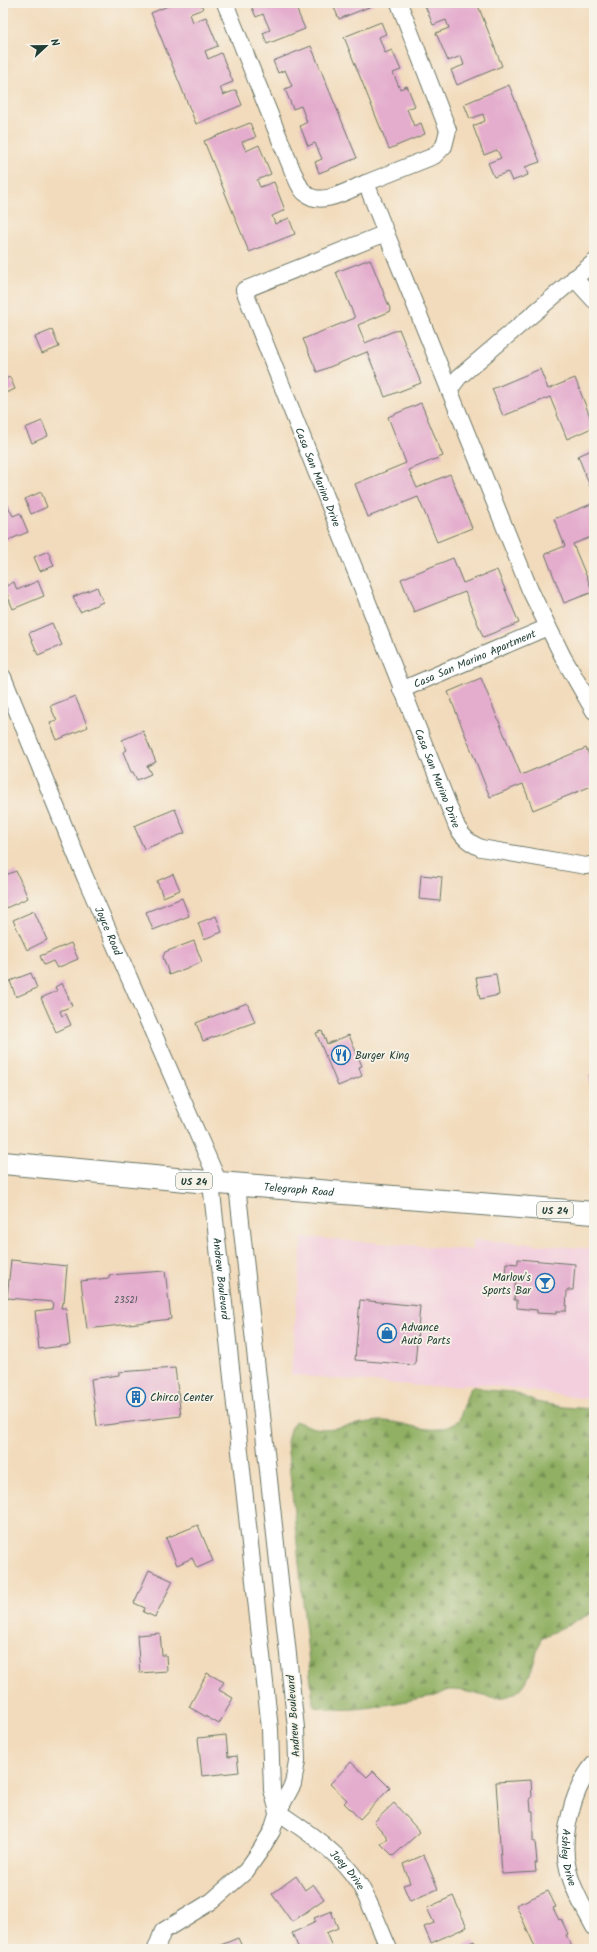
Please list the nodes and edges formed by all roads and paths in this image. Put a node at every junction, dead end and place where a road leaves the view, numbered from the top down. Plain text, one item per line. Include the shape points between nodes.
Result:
1 (225, 3) edge
2 (399, 3) edge
3 (366, 183) junction
4 (386, 233) junction
5 (594, 262) edge
6 (574, 278) junction
7 (594, 300) edge
8 (449, 390) junction
9 (548, 627) junction
10 (3, 677) edge
11 (401, 690) junction
12 (594, 711) edge
13 (594, 864) edge
14 (3, 1163) edge
15 (222, 1184) junction
16 (594, 1213) edge
17 (258, 1372) junction
18 (232, 1374) junction
19 (268, 1469) junction
20 (242, 1471) junction
21 (284, 1616) junction
22 (257, 1617) junction
23 (594, 1764) edge
24 (278, 1812) junction
25 (594, 1927) edge
26 (156, 1949) edge
27 (389, 1949) edge

1 - 3 street via 295,176 305,193 319,199
2 - 3 street via 446,121 447,139 439,153 434,156
3 - 4 street
4 - 8 street
4 - 11 street, Casa San Marino Drive via 244,290
5 - 6 street
6 - 7 street
6 - 8 street via 459,377
8 - 9 street via 530,590
9 - 11 street, Casa San Marino Apartment
9 - 12 street
10 - 15 street, Joyce Road via 85,877
11 - 13 street, Casa San Marino Drive via 457,827 464,838 480,848 586,866
14 - 15 main road, Telegraph Road / US 24
15 - 16 main road, Telegraph Road / US 24
15 - 17 street, Andrew Boulevard
15 - 18 street, Andrew Boulevard
17 - 18 street
17 - 19 street, Andrew Boulevard
18 - 20 street, Andrew Boulevard
19 - 20 street
19 - 21 street, Andrew Boulevard
20 - 22 street, Andrew Boulevard
21 - 22 street
21 - 24 street, Andrew Boulevard via 297,1761 293,1784
22 - 24 street, Andrew Boulevard via 270,1729 272,1790
23 - 25 street, Ashley Drive via 583,1781 571,1811 566,1838 567,1867 572,1884
24 - 26 street, Andrew Boulevard via 272,1831 246,1871 212,1901 163,1931
24 - 27 street, Joey Drive via 330,1849 348,1868 359,1883

